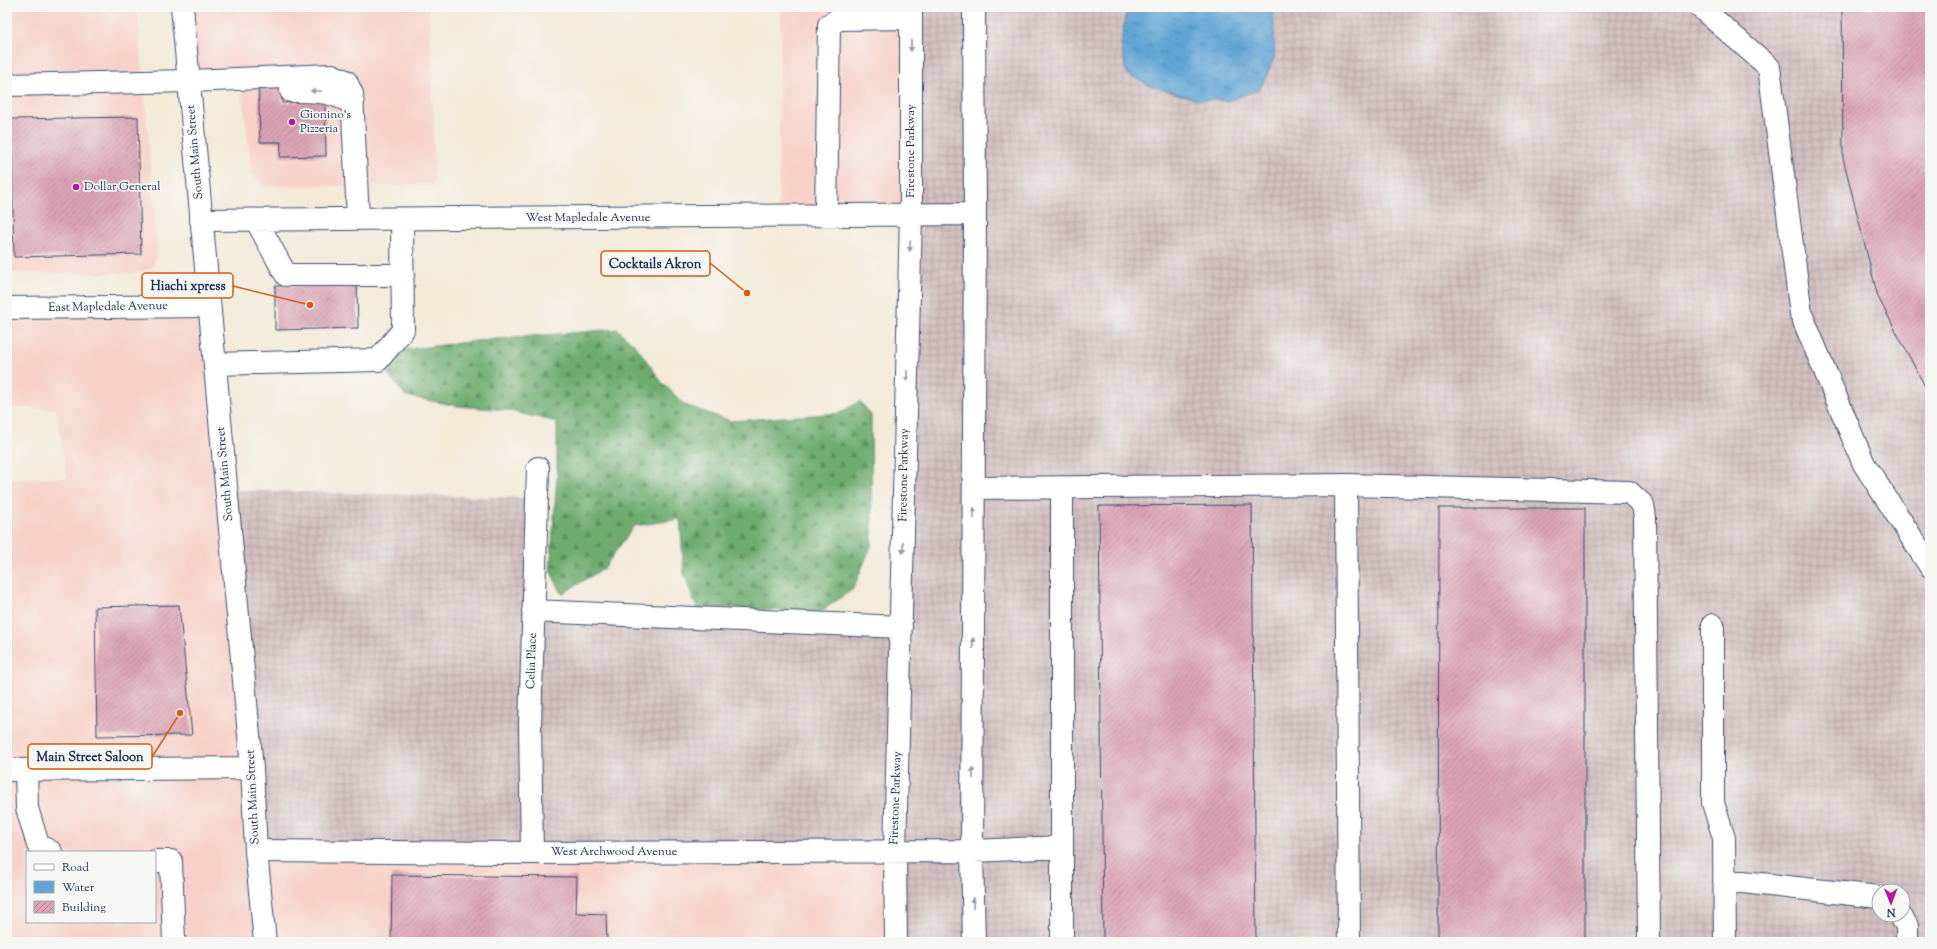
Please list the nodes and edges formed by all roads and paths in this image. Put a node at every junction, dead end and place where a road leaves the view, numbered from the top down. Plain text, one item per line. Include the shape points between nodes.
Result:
1 (182, 7) edge
2 (974, 7) edge
3 (1700, 7) edge
4 (911, 12) edge
5 (198, 80) junction
6 (7, 85) edge
7 (975, 214) junction
8 (826, 215) junction
9 (911, 215) junction
10 (358, 219) junction
11 (402, 219) junction
12 (201, 220) junction
13 (256, 220) junction
14 (403, 274) junction
15 (209, 306) junction
16 (7, 308) edge
17 (214, 364) junction
18 (538, 468) dead end
19 (1346, 486) junction
20 (974, 488) junction
21 (1062, 488) junction
22 (1930, 566) edge
23 (533, 611) junction
24 (1713, 625) dead end
25 (901, 627) junction
26 (252, 768) junction
27 (16, 770) edge
28 (1062, 847) junction
29 (49, 851) edge
30 (256, 851) junction
31 (972, 851) junction
32 (895, 852) junction
33 (532, 853) junction
34 (156, 861) edge
35 (1724, 880) junction
36 (1871, 896) edge
37 (1905, 923) edge
38 (174, 942) edge
39 (265, 942) edge
40 (896, 942) edge
41 (974, 942) edge
42 (1062, 942) edge
43 (1349, 942) edge
44 (1649, 942) edge
45 (1725, 942) edge
46 (1907, 942) edge

1 - 5 street, South Main Street
2 - 7 street
3 - 22 street via 1769,67 1801,314 1864,464
4 - 8 street via 839,19 829,25
4 -> 9 street, Firestone Parkway
5 - 6 street
5 - 10 street via 332,75 346,81 353,103
5 - 12 street, South Main Street
7 - 9 street, West Mapledale Avenue
7 - 20 street
8 - 9 street, West Mapledale Avenue
8 - 11 street, West Mapledale Avenue
9 -> 25 street, Firestone Parkway
10 - 11 street, West Mapledale Avenue
10 - 13 street, West Mapledale Avenue
11 - 14 street
12 - 13 street, West Mapledale Avenue
12 - 15 street, South Main Street
13 - 14 street via 286,275
14 - 17 street via 403,330 378,360
15 - 16 street, East Mapledale Avenue
15 - 17 street, South Main Street
17 - 26 street, South Main Street
18 - 23 street, Celia Place
19 - 21 street
19 - 43 street
19 - 44 street via 1628,492 1643,505
20 - 21 street
31 -> 20 street
21 - 28 street
23 - 25 street
23 - 33 street, Celia Place via 530,724
24 - 35 street via 1713,803 1724,838
25 - 32 street, Firestone Parkway
26 - 27 street
26 - 30 street, South Main Street
27 - 29 street via 38,845
28 - 31 street, West Archwood Avenue
28 - 42 street
30 - 33 street, West Archwood Avenue
30 - 39 street, South Main Street
31 - 32 street, West Archwood Avenue
41 -> 31 street
32 - 33 street, West Archwood Avenue
32 - 40 street, Firestone Parkway
34 - 38 street via 171,861
35 - 36 street
35 - 45 street
37 - 46 street

